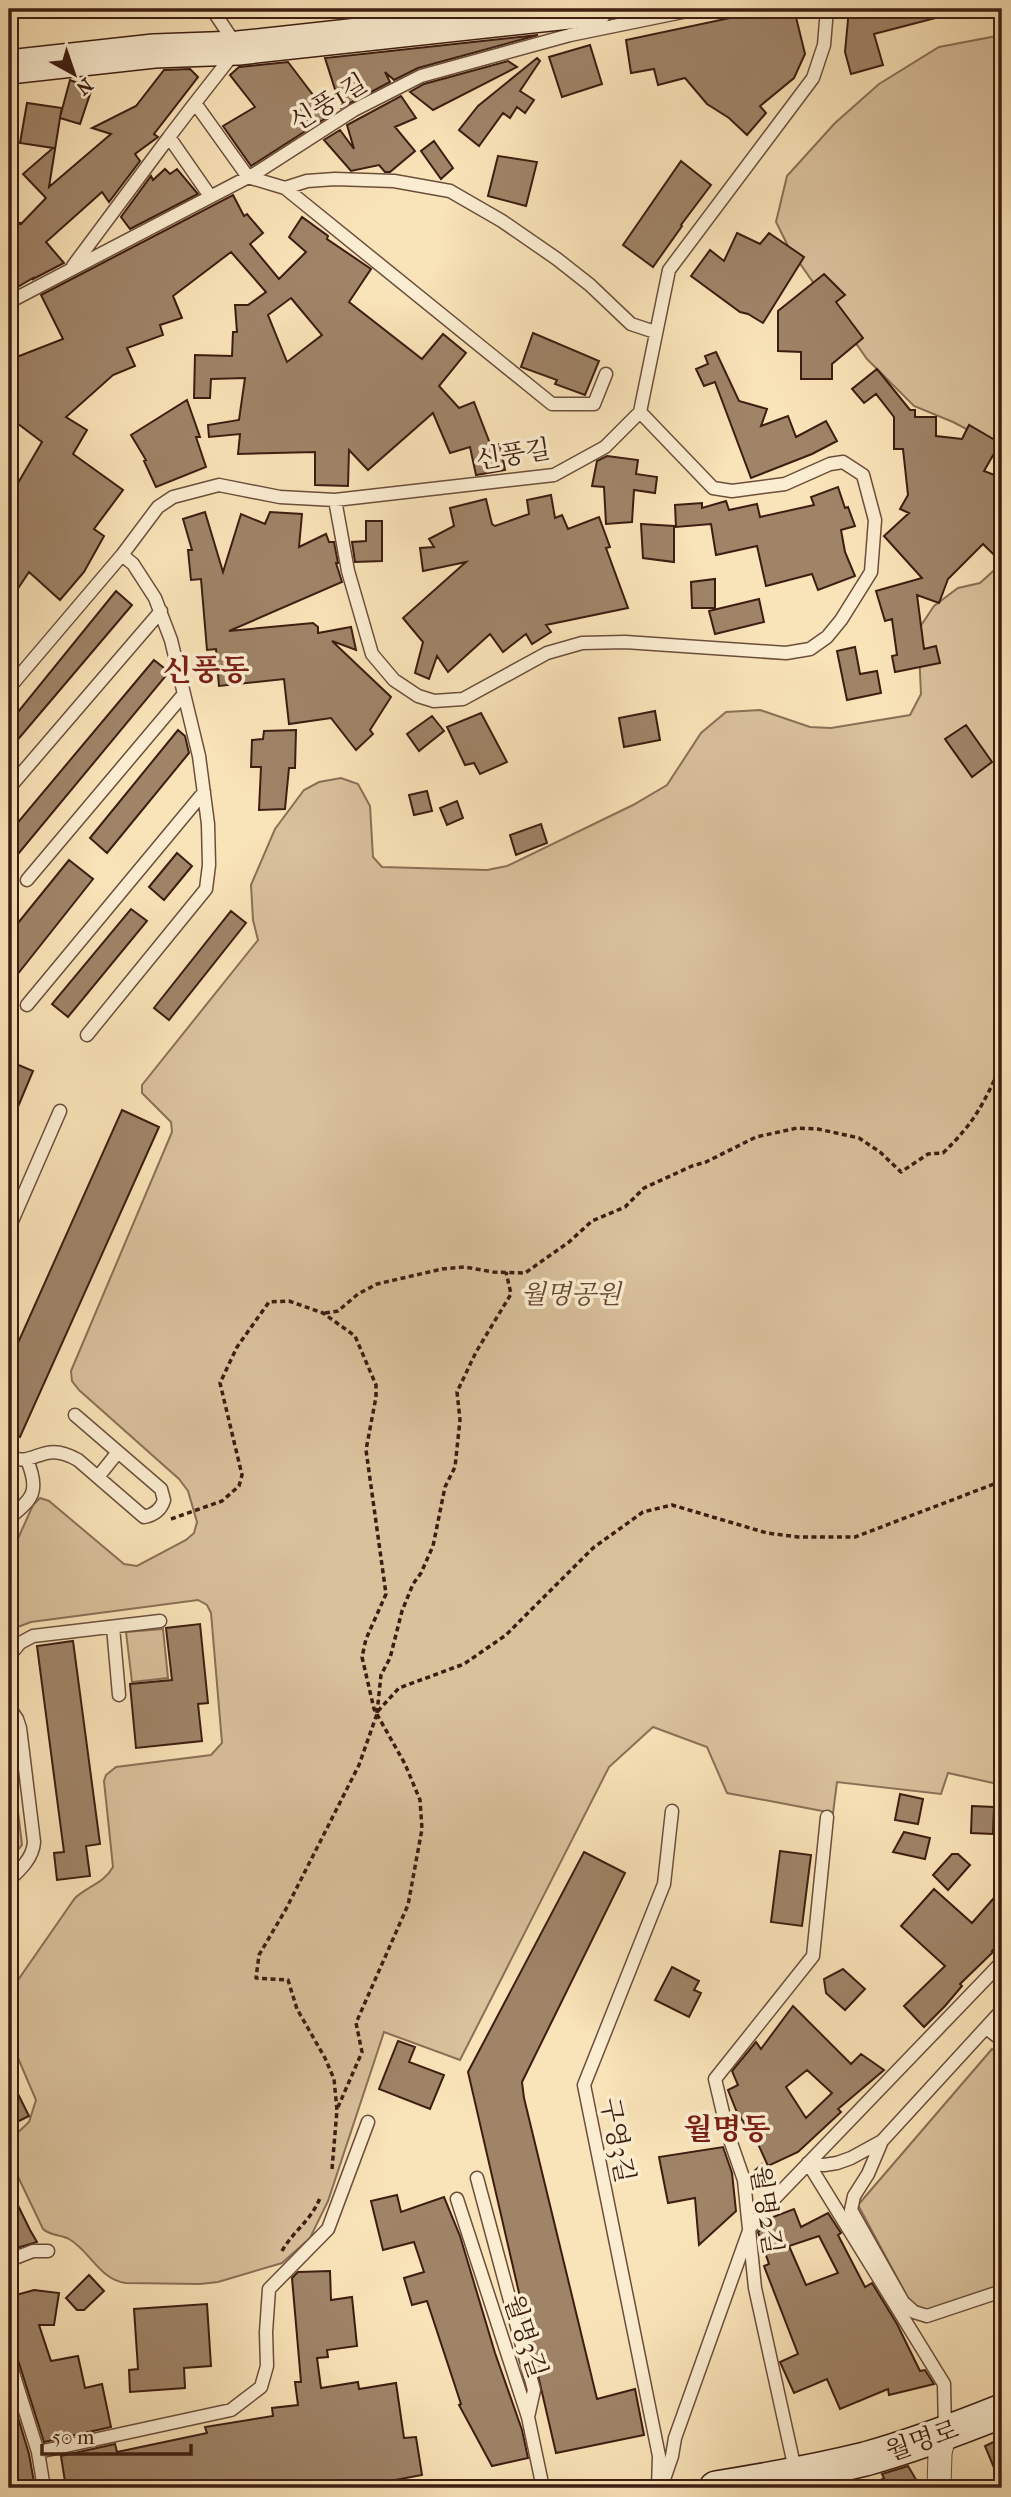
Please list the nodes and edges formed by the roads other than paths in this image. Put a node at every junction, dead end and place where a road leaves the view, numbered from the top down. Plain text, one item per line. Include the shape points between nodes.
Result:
1 (212, 9) edge
2 (596, 9) edge
3 (697, 9) edge
4 (827, 9) edge
5 (238, 48) junction
6 (9, 67) edge
7 (195, 103) junction
8 (169, 138) junction
9 (248, 177) junction
10 (285, 188) junction
11 (210, 196) junction
12 (70, 270) junction
13 (9, 302) edge
14 (655, 332) junction
15 (606, 374) dead end
16 (640, 412) junction
17 (335, 500) junction
18 (122, 555) junction
19 (161, 611) junction
20 (9, 688) edge
21 (183, 695) junction
22 (9, 788) edge
23 (204, 792) junction
24 (27, 880) dead end
25 (27, 1005) dead end
26 (87, 1035) dead end
27 (60, 1111) dead end
28 (9, 1228) edge
29 (75, 1415) dead end
30 (118, 1452) junction
31 (9, 1457) edge
32 (27, 1460) junction
33 (98, 1477) junction
34 (9, 1518) edge
35 (160, 1621) dead end
36 (113, 1626) junction
37 (9, 1656) edge
38 (120, 1695) dead end
39 (9, 1707) edge
40 (672, 1811) dead end
41 (827, 1817) dead end
42 (9, 1880) edge
43 (1002, 1962) edge
44 (1002, 2010) edge
45 (986, 2028) junction
46 (1002, 2040) edge
47 (368, 2122) dead end
48 (882, 2141) junction
49 (808, 2163) junction
50 (477, 2178) dead end
51 (457, 2199) dead end
52 (750, 2228) junction
53 (48, 2251) dead end
54 (9, 2252) edge
55 (1002, 2291) edge
56 (9, 2360) edge
57 (1002, 2411) edge
58 (528, 2417) junction
59 (945, 2433) junction
60 (37, 2452) junction
61 (796, 2474) junction
62 (44, 2488) edge
63 (543, 2488) edge
64 (659, 2488) edge
65 (716, 2488) edge
66 (939, 2488) edge

1 - 5 lane
2 - 5 street
3 - 9 lane, 신풍1길 via 570,35 421,76 354,110
4 - 14 lane via 824,45 813,78 669,270
5 - 6 street via 154,51
5 - 7 lane
7 - 8 lane
7 - 9 lane
8 - 11 lane
8 - 12 lane
9 - 10 lane
9 - 11 lane, 신풍1길
10 - 14 lane via 335,179 394,181 450,191 557,259 631,324
10 - 15 lane via 552,404 594,404
11 - 12 lane, 신풍1길
12 - 13 lane, 신풍1길
14 - 16 lane
16 - 17 lane, 신풍길 via 605,447 554,475
16 - 17 lane via 713,488 732,491 785,484 843,462 863,475 876,520 871,572 827,637 810,649 786,653 582,643 547,653 463,699 434,701 394,680 372,654 348,571
17 - 18 lane, 신풍길 via 280,497 219,485 173,497 158,507
18 - 19 lane via 145,580
18 - 20 lane, 신풍길
19 - 21 lane
19 - 22 lane
21 - 23 lane
21 - 24 lane
23 - 25 lane
23 - 26 lane via 206,889
27 - 28 lane
29 - 30 lane
30 - 33 lane
30 - 33 lane via 161,1489 164,1500 158,1511 144,1517
31 - 32 lane
32 - 33 lane via 59,1451
32 - 34 lane via 33,1492
35 - 36 lane
36 - 37 lane via 33,1636
36 - 38 lane
39 - 42 lane via 20,1728 34,1843 29,1859
40 - 64 lane, 구영3길 via 664,1884 584,2085 659,2456
41 - 52 lane, 월명2길 via 813,1956 715,2079 744,2180
43 - 49 lane
44 - 45 lane
45 - 46 lane
45 - 48 lane
47 - 60 lane via 328,2230 269,2289 267,2366 261,2387 231,2410
48 - 49 lane via 837,2163
48 - 55 lane via 851,2210 903,2302 927,2316
49 - 52 lane
49 - 59 lane via 944,2384
50 - 58 lane via 534,2390
51 - 58 lane, 월명3길
52 - 61 lane, 월명2길 via 755,2288
52 - 64 lane
53 - 54 lane via 15,2258
56 - 60 lane
57 - 59 street, 월명로
58 - 63 lane, 월명3길
59 - 61 street, 월명로
59 - 66 street
60 - 62 lane
61 - 65 street, 월명로

